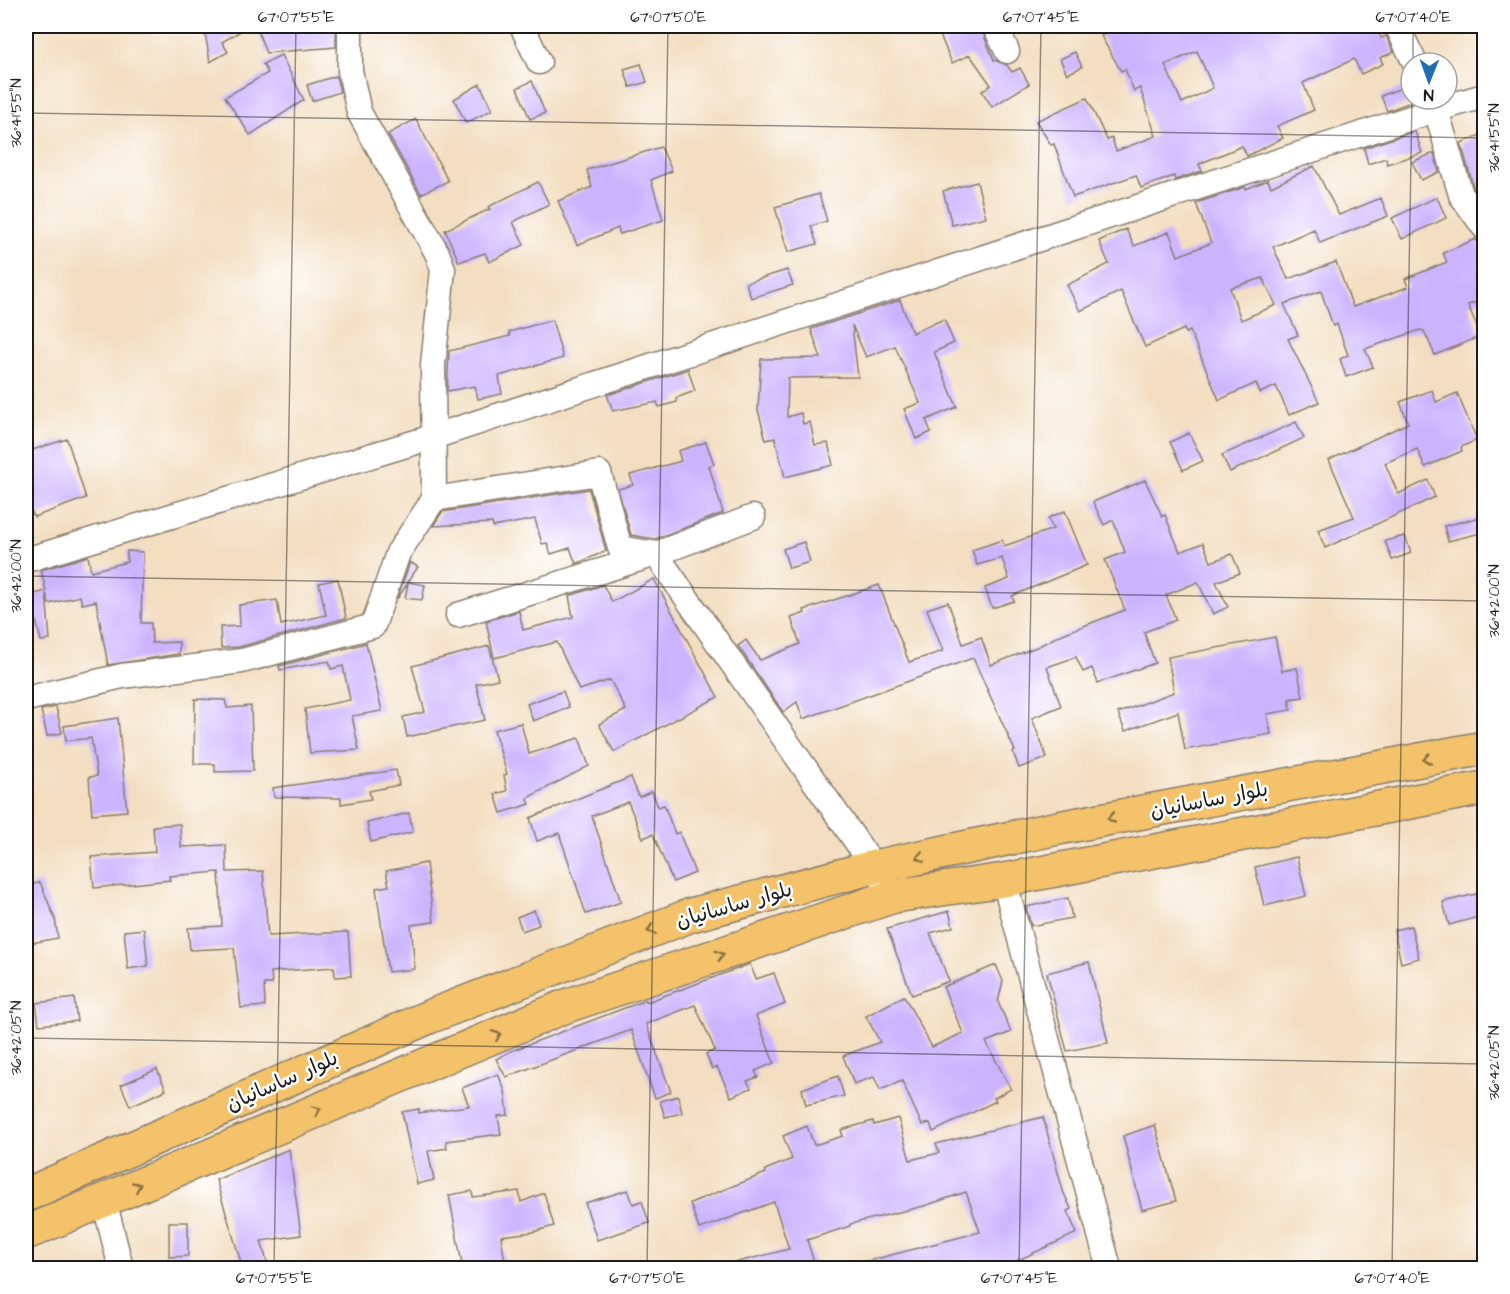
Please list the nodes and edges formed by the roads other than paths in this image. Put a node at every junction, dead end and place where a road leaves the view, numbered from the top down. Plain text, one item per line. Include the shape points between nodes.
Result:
1 (350, 26) edge
2 (522, 26) edge
3 (994, 26) edge
4 (1397, 26) edge
5 (1007, 51) dead end
6 (1409, 51) edge
7 (539, 62) dead end
8 (1485, 96) edge
9 (1459, 100) edge
10 (1414, 111) edge
11 (1437, 111) edge
12 (1485, 227) edge
13 (436, 436) junction
14 (434, 499) junction
15 (753, 517) dead end
16 (656, 554) junction
17 (26, 560) edge
18 (458, 615) dead end
19 (26, 699) edge
20 (1485, 748) edge
21 (1485, 788) edge
22 (874, 867) junction
23 (1004, 880) junction
24 (894, 896) junction
25 (26, 1195) edge
26 (104, 1200) junction
27 (26, 1233) edge
28 (121, 1269) edge
29 (1109, 1269) edge

1 - 13 street via 350,71 359,112 443,269 434,365
2 - 7 street
3 - 5 street
4 - 6 street
8 - 9 street
10 - 13 street
11 - 12 street via 1461,195
13 - 14 street
13 - 17 street
14 - 16 street via 599,473 620,548
14 - 19 street via 398,553 373,626 242,661 122,676
15 - 16 street
16 - 18 street
16 - 22 street
20 -> 22 highway, بلوار ساسانیان via 1058,828
21 - 23 highway, بلوار ساسانیان
22 - 24 street
22 -> 25 highway, بلوار ساسانیان via 691,915 431,1016
23 - 24 highway, بلوار ساسانیان
23 - 29 street
26 -> 24 highway, بلوار ساسانیان via 566,1006
26 - 27 highway, بلوار ساسانیان
26 - 28 street

